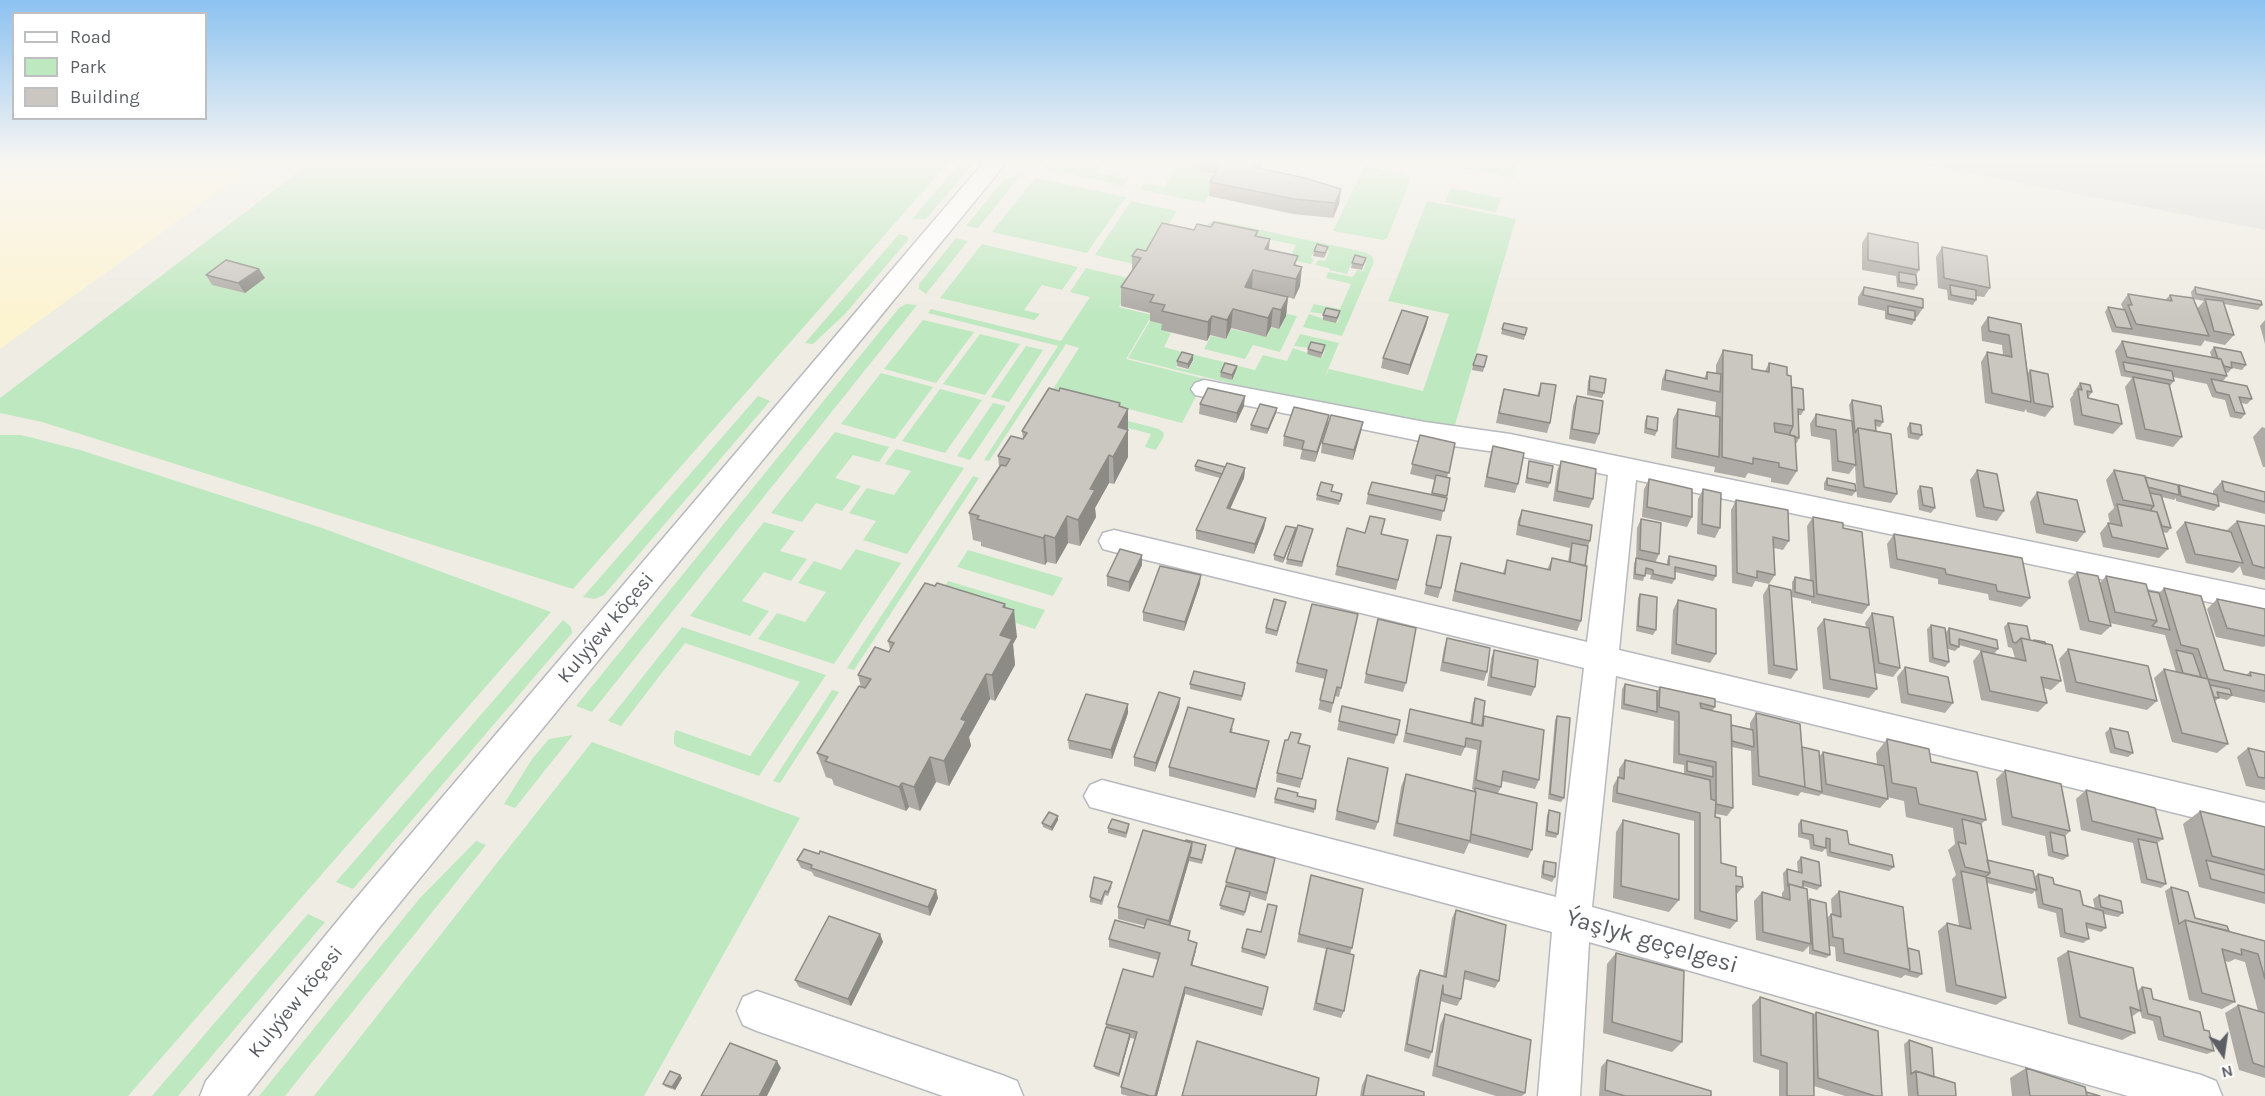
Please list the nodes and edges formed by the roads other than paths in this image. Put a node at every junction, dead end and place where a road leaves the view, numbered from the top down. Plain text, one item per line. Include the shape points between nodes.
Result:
1 (952, 214) edge
2 (1204, 389) dead end
3 (1623, 468) junction
4 (1114, 541) dead end
5 (2265, 602) edge
6 (1601, 659) junction
7 (1102, 796) dead end
8 (2265, 819) edge
9 (1572, 919) junction
10 (757, 1011) dead end
11 (221, 1096) edge
12 (1002, 1096) edge
13 (1559, 1096) edge
14 (2201, 1096) edge

1 - 11 street, Kulyýew köçesi via 381,897
2 - 3 street
3 - 5 street
3 - 6 street
4 - 6 street
6 - 8 street
6 - 9 street
7 - 9 street, Ýaşlyk geçelgesi
9 - 13 street
9 - 14 street, Ýaşlyk geçelgesi
10 - 12 street

